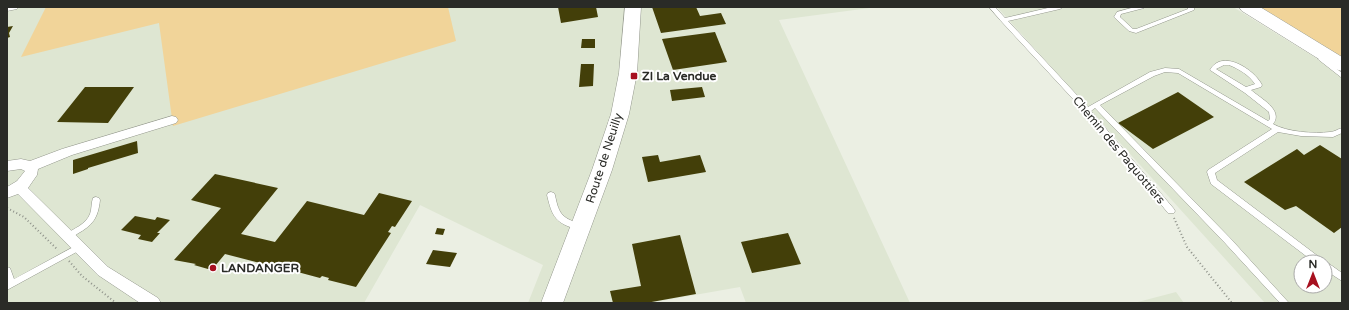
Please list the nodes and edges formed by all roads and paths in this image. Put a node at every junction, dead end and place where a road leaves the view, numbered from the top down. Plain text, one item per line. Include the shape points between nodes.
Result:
1 (13, 7) edge
2 (633, 7) edge
3 (992, 7) edge
4 (1060, 7) edge
5 (1142, 7) edge
6 (1191, 7) edge
7 (1248, 7) edge
8 (7, 8) edge
9 (1003, 20) junction
10 (1281, 28) junction
11 (1342, 65) edge
12 (1342, 76) edge
13 (1247, 91) junction
14 (1096, 105) junction
15 (1087, 110) junction
16 (172, 120) dead end
17 (1269, 124) junction
18 (1278, 129) junction
19 (1342, 130) edge
20 (7, 166) edge
21 (30, 167) junction
22 (13, 190) edge
23 (551, 195) dead end
24 (96, 200) dead end
25 (1171, 211) joint
26 (580, 227) junction
27 (74, 242) junction
28 (1309, 254) edge
29 (7, 270) edge
30 (1333, 272) edge
31 (1342, 278) edge
32 (9, 286) edge
33 (153, 303) edge
34 (552, 303) edge
35 (1232, 303) edge
36 (1285, 303) edge

1 - 8 street
2 - 26 main road, Route de Neuilly via 628,73 620,114
3 - 9 lane, Chemin des Paquottiers
4 - 9 lane
5 - 6 lane via 1118,13 1117,17 1131,30 1136,31 1191,10
7 - 10 main road
9 - 15 lane, Chemin des Paquottiers
10 - 11 main road
10 - 12 lane
13 - 13 lane via 1259,85 1255,78 1233,63 1225,62 1214,68 1213,70
13 - 17 lane via 1274,113
14 - 15 lane
14 - 17 lane via 1152,74 1165,70 1179,71
14 - 36 lane
15 - 25 lane, Chemin des Paquottiers
16 - 21 street via 67,152
17 - 18 lane
18 - 19 lane via 1301,134 1333,135
18 - 28 lane via 1210,172 1211,177 1214,182
20 - 21 street via 26,164
21 - 22 street via 30,176
22 - 27 street
23 - 26 lane via 558,218 567,224
24 - 27 lane via 96,212
25 - 35 path, Chemin des Paquottiers via 1187,246
26 - 34 main road, Route de Neuilly
27 - 32 lane
27 - 33 street via 103,271
29 - 32 lane
30 - 31 lane

